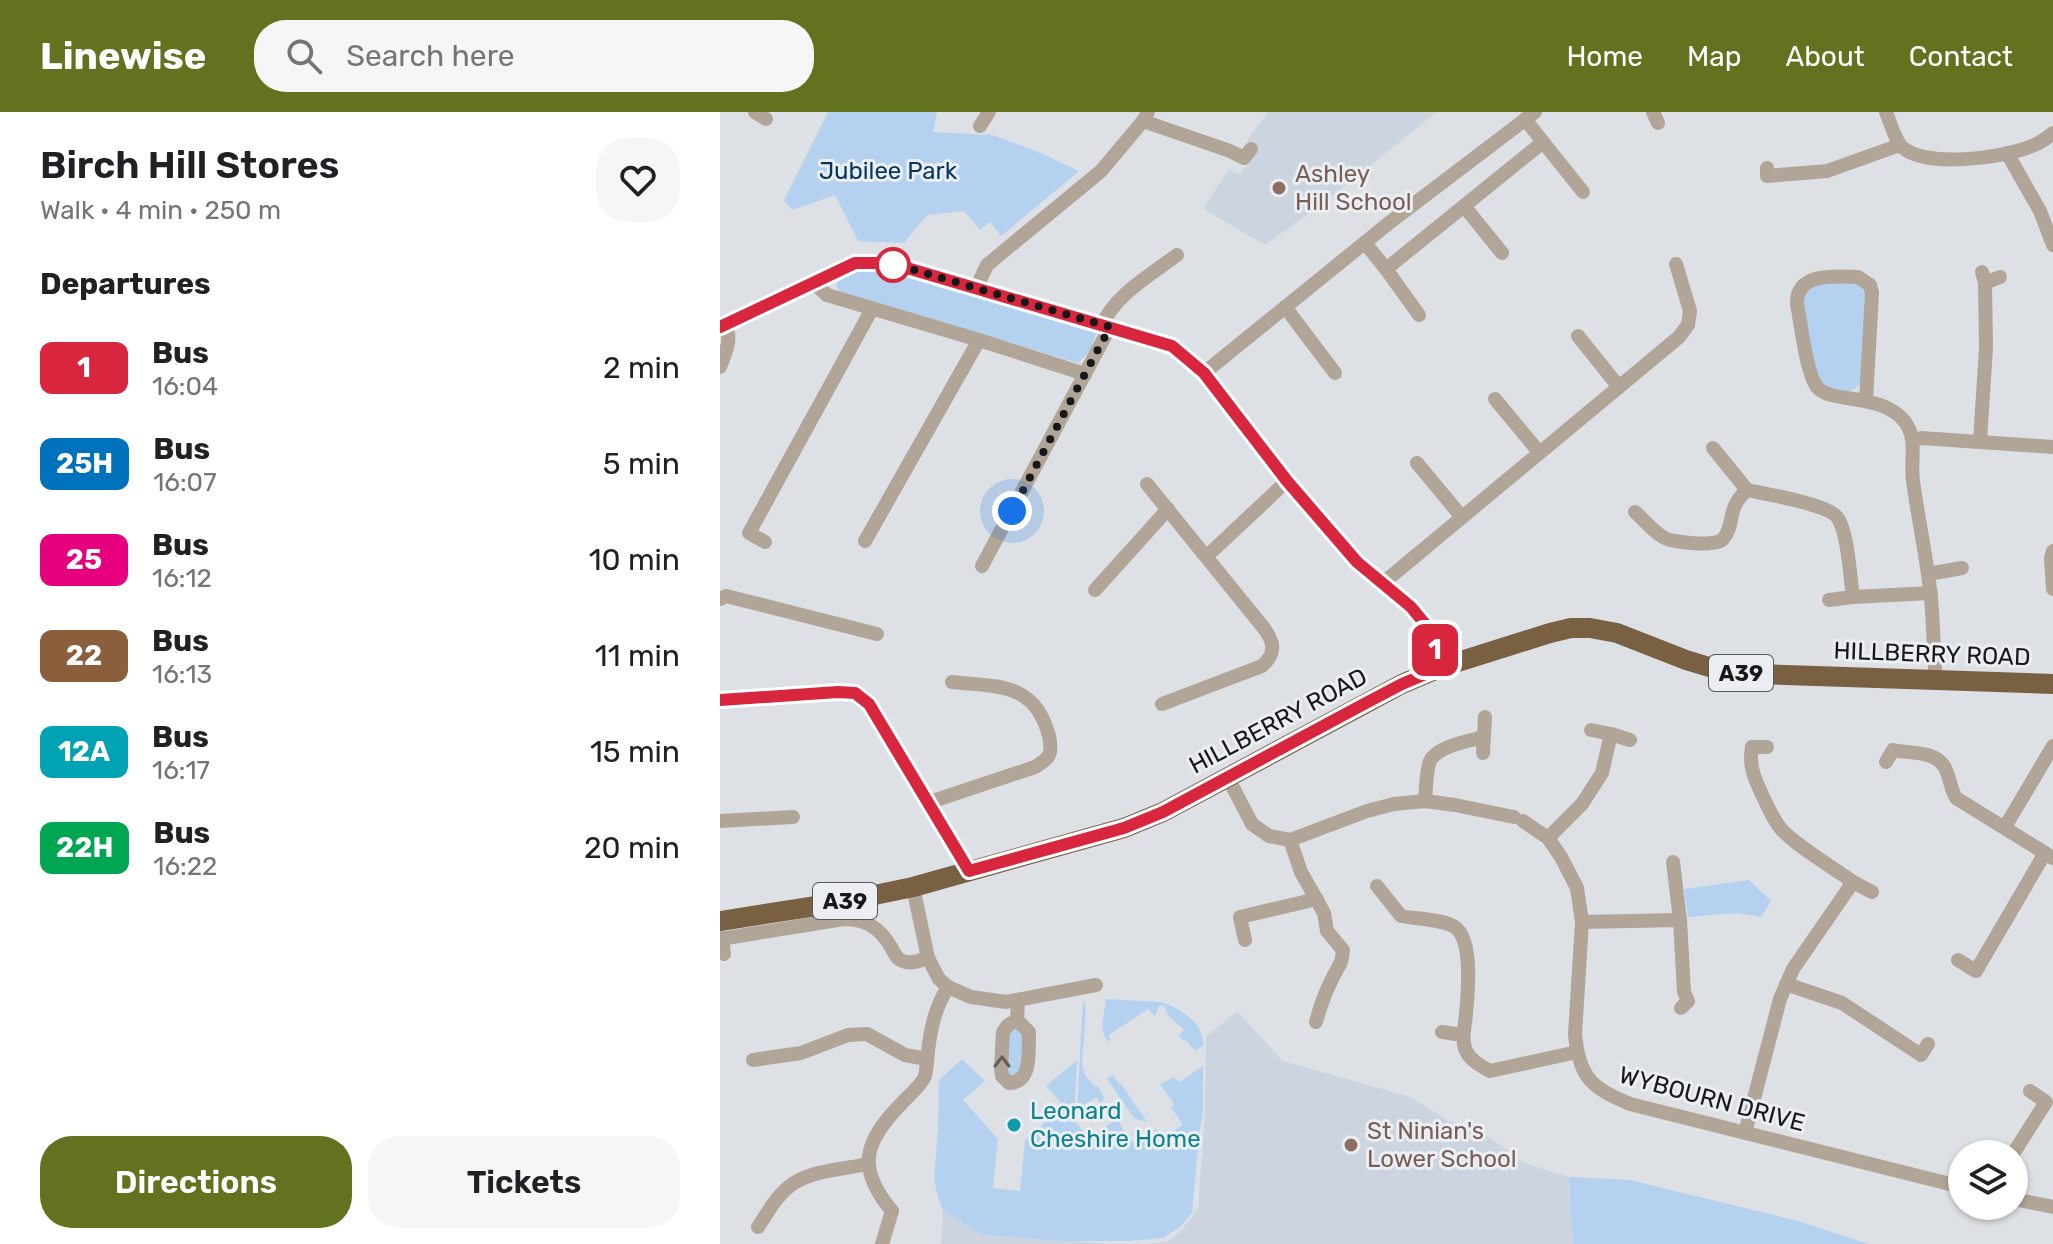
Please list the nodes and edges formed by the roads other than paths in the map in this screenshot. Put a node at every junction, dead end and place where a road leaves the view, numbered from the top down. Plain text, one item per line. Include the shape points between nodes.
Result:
1 (989, 112) edge
2 (1886, 112) edge
3 (1530, 116) edge
4 (1145, 117) edge
5 (980, 126) dead end
6 (2053, 133) edge
7 (1543, 142) junction
8 (1900, 145) junction
9 (2001, 154) junction
10 (1767, 168) dead end
11 (1234, 170) dead end
12 (1583, 192) dead end
13 (1464, 206) junction
14 (1365, 243) junction
15 (2053, 245) edge
16 (1502, 253) dead end
17 (1177, 255) dead end
18 (1676, 264) dead end
19 (1386, 269) junction
20 (2000, 277) dead end
21 (813, 282) junction
22 (976, 289) junction
23 (1285, 307) junction
24 (872, 309) junction
25 (1419, 315) dead end
26 (723, 326) edge
27 (1106, 327) junction
28 (1578, 336) dead end
29 (979, 340) junction
30 (720, 367) edge
31 (1204, 373) junction
32 (1335, 373) dead end
33 (1085, 374) junction
34 (1619, 387) junction
35 (1495, 399) dead end
36 (1866, 400) junction
37 (1913, 441) junction
38 (1980, 441) junction
39 (2053, 447) edge
40 (1713, 448) dead end
41 (1539, 452) junction
42 (1417, 463) dead end
43 (1287, 481) junction
44 (1147, 484) dead end
45 (1747, 490) junction
46 (1168, 509) junction
47 (1635, 512) dead end
48 (1461, 516) junction
49 (733, 524) dead end
50 (749, 533) junction
51 (865, 541) dead end
52 (765, 542) dead end
53 (2053, 551) edge
54 (1207, 556) junction
55 (982, 566) dead end
56 (1962, 568) dead end
57 (1928, 574) junction
58 (1383, 583) junction
59 (2053, 589) edge
60 (1095, 590) dead end
61 (1931, 593) junction
62 (1853, 597) junction
63 (720, 599) edge
64 (1829, 600) dead end
65 (877, 634) dead end
66 (1442, 667) junction
67 (952, 682) dead end
68 (1936, 682) junction
69 (2053, 684) edge
70 (720, 699) edge
71 (1162, 704) dead end
72 (1485, 717) dead end
73 (1591, 730) dead end
74 (1611, 734) junction
75 (1484, 737) junction
76 (1630, 740) dead end
77 (2053, 746) edge
78 (1767, 747) dead end
79 (1483, 753) dead end
80 (1886, 762) dead end
81 (1228, 778) junction
82 (1425, 801) junction
83 (927, 803) junction
84 (793, 817) dead end
85 (720, 821) edge
86 (2005, 827) junction
87 (1548, 838) junction
88 (1290, 840) junction
89 (2049, 856) edge
90 (1673, 862) dead end
91 (969, 871) junction
92 (1853, 882) junction
93 (1377, 886) dead end
94 (913, 887) junction
95 (1872, 892) dead end
96 (1317, 899) junction
97 (1680, 920) junction
98 (1582, 922) junction
99 (721, 933) edge
100 (1245, 940) dead end
101 (724, 954) dead end
102 (928, 958) junction
103 (1958, 960) dead end
104 (1786, 984) junction
105 (1096, 985) dead end
106 (948, 987) junction
107 (1018, 1001) junction
108 (1681, 1008) dead end
109 (1017, 1020) dead end
110 (1316, 1022) dead end
111 (1442, 1032) dead end
112 (1463, 1035) junction
113 (1928, 1044) dead end
114 (1577, 1052) junction
115 (927, 1059) junction
116 (753, 1060) dead end
117 (2030, 1091) dead end
118 (2050, 1104) edge
119 (1745, 1133) junction
120 (2023, 1140) edge
121 (868, 1164) junction
122 (1948, 1184) edge
123 (2028, 1202) edge
124 (2053, 1207) edge
125 (758, 1227) dead end
126 (882, 1244) edge

1 - 5 street
2 - 8 street
3 - 7 street
3 - 14 street
4 - 11 street via 1248,154
4 - 22 street via 1101,171 987,265
6 - 9 street via 2035,146
7 - 12 street
7 - 13 street
8 - 9 street via 1929,159
8 - 10 street via 1814,173 1767,176
9 - 15 street via 2040,211
13 - 16 street
13 - 19 street
14 - 19 street
14 - 23 street
17 - 27 street via 1124,295 1112,308
18 - 34 street via 1690,311 1688,325
19 - 25 street
20 - 38 street via 1984,278
21 - 22 street via 869,262 890,263
21 - 24 street via 827,295
21 - 26 street
22 - 27 street
23 - 31 street
23 - 32 street
24 - 29 street
24 - 50 street
26 - 30 street via 730,332
27 - 31 street via 1172,346
27 - 33 street
28 - 34 street
29 - 33 street
29 - 51 street
31 - 43 street
33 - 55 street
34 - 41 street
35 - 41 street
36 - 36 street via 1818,390 1811,375 1797,295 1813,279 1858,277 1870,285
36 - 37 street via 1895,412
37 - 38 street
37 - 57 street via 1912,477
38 - 39 street
40 - 45 street
41 - 48 street
42 - 48 street
43 - 54 street
43 - 58 street via 1357,562
44 - 46 street
45 - 47 street via 1737,499 1718,543 1665,539
45 - 62 street via 1836,515 1843,528
46 - 54 street
46 - 60 street
48 - 58 street
49 - 50 street
50 - 52 street
53 - 59 street
54 - 71 street via 1271,638 1273,652 1262,666
56 - 57 street
57 - 61 street
58 - 66 street via 1425,624
61 - 62 street
61 - 68 street
62 - 64 street
63 - 65 street via 726,596
66 - 68 highway, HILLBERRY ROAD / A39 via 1550,633 1590,628 1729,673
66 - 81 highway, HILLBERRY ROAD / A39
67 - 83 street via 1024,695 1039,712 1052,749 1035,767
68 - 69 highway, HILLBERRY ROAD / A39
70 - 83 street via 855,693 869,704
72 - 75 street
73 - 74 street
74 - 76 street
74 - 87 street via 1602,773 1582,804
75 - 79 street
75 - 82 street via 1455,744 1431,760
77 - 86 street
78 - 92 street via 1752,747 1752,772 1780,828
80 - 86 street via 1893,750 1936,758 1956,798
81 - 88 street via 1252,824 1269,836
81 - 91 highway, HILLBERRY ROAD / A39 via 1124,828
82 - 87 street, WYBOURN DRIVE via 1518,819
82 - 88 street via 1367,811
83 - 91 street
84 - 85 street
86 - 89 street
87 - 98 street, WYBOURN DRIVE via 1577,888
88 - 96 street
89 - 103 street via 1982,974
90 - 97 street
91 - 94 highway, HILLBERRY ROAD / A39
92 - 95 street
92 - 104 street
93 - 112 street via 1401,916 1445,922 1465,941
94 - 99 highway, HILLBERRY ROAD / A39
94 - 102 street
96 - 100 street via 1240,917
96 - 110 street via 1327,931 1343,950 1341,967
97 - 98 street
97 - 108 street via 1688,1001
98 - 114 street, WYBOURN DRIVE
99 - 101 street
99 - 102 street via 859,920 881,932 903,961
102 - 106 street
104 - 113 street via 1842,1003 1921,1055
104 - 119 street
105 - 107 street
106 - 107 street via 971,997
106 - 115 street via 933,1015
107 - 109 street
111 - 112 street
112 - 114 street via 1466,1052 1490,1071
114 - 119 street, WYBOURN DRIVE via 1587,1077 1602,1092
115 - 116 street via 905,1055 867,1034
115 - 121 street via 920,1084 873,1139
117 - 118 street
118 - 120 street
119 - 122 street, WYBOURN DRIVE
121 - 125 street via 794,1183
121 - 126 street via 876,1190 896,1210
123 - 124 street

